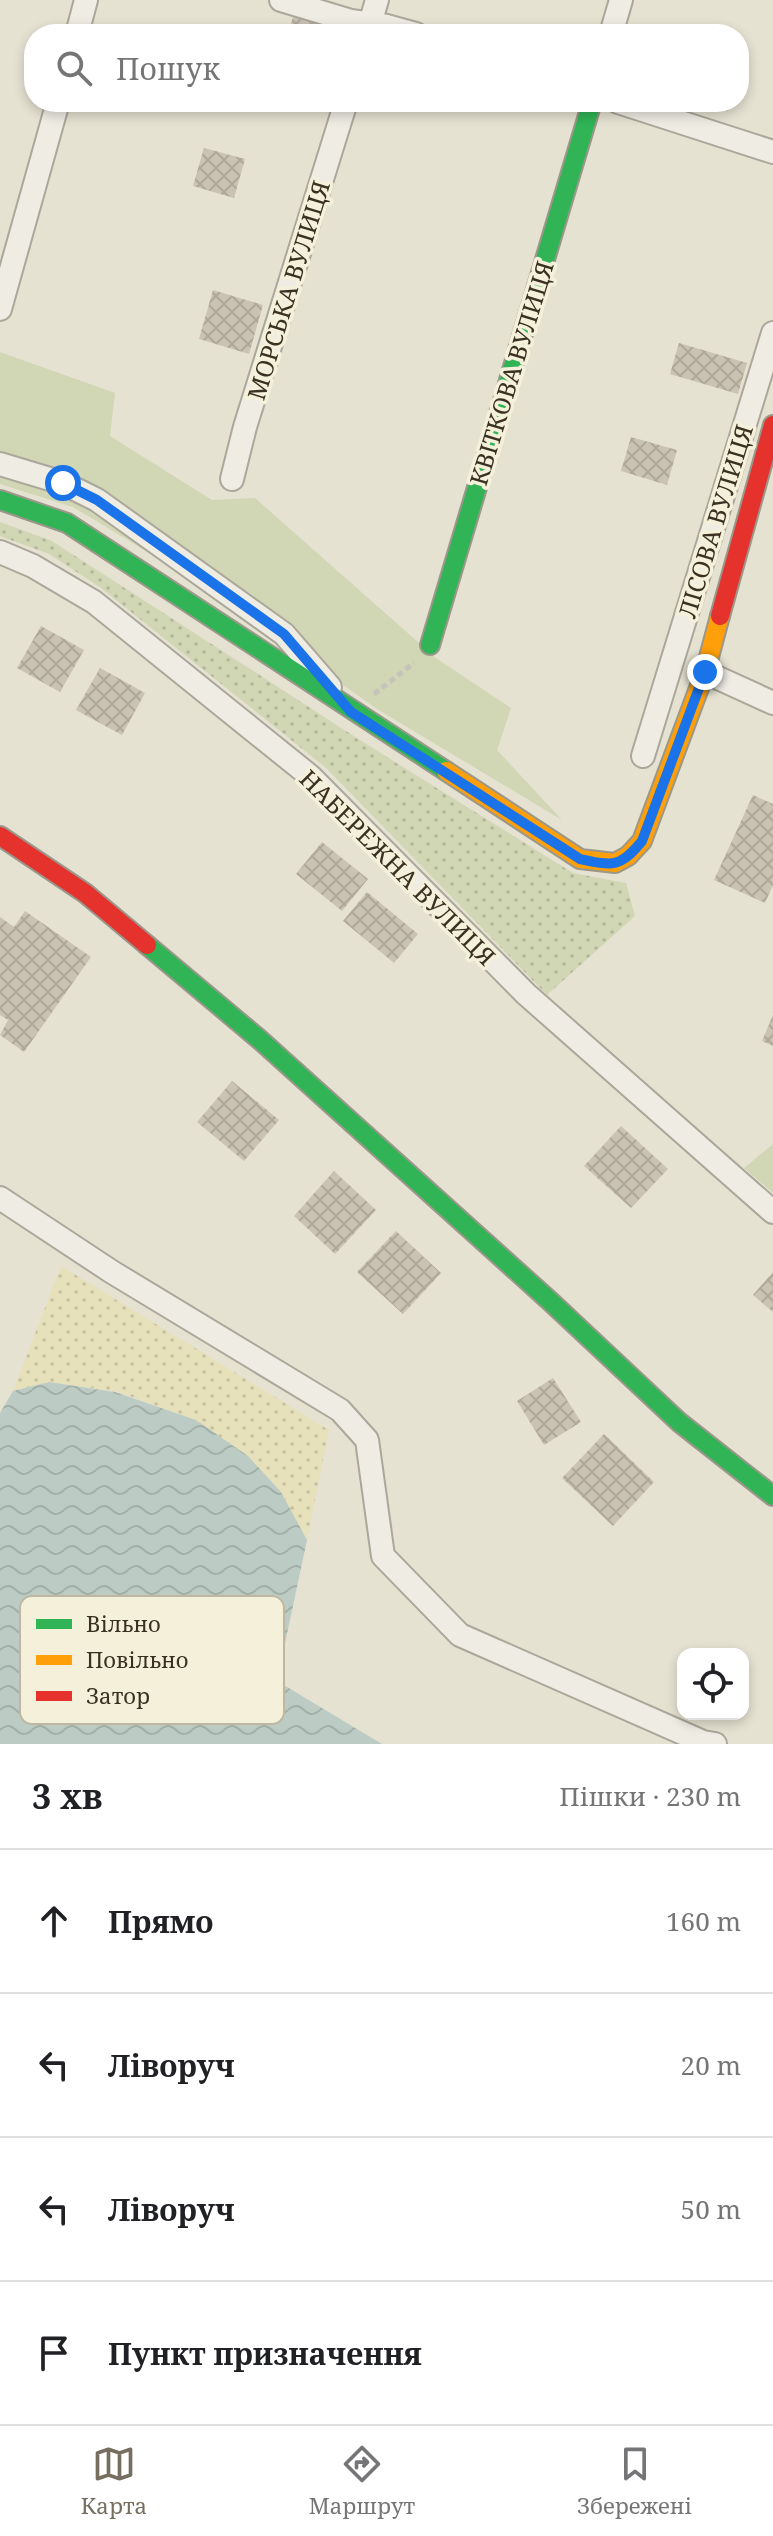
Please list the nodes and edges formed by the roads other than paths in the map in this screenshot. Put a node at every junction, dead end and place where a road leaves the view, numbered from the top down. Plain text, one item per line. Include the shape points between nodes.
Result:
1 (86, 0) edge
2 (281, 0) edge
3 (377, 0) edge
4 (621, 0) edge
5 (80, 24) edge
6 (354, 24) edge
7 (370, 24) edge
8 (614, 24) edge
9 (55, 112) edge
10 (343, 112) edge
11 (589, 112) edge
12 (649, 112) edge
13 (773, 152) edge
14 (0, 309) edge
15 (773, 333) edge
16 (773, 425) edge
17 (0, 464) edge
18 (232, 479) dead end
19 (0, 500) edge
20 (0, 552) edge
21 (430, 645) road end
22 (705, 672) junction
23 (773, 703) edge
24 (351, 712) junction
25 (643, 756) dead end
26 (0, 836) edge
27 (0, 1198) edge
28 (773, 1212) edge
29 (773, 1496) edge
30 (715, 1744) edge

1 - 5 street
2 - 6 street
3 - 7 street
4 - 8 street
9 - 14 street
10 - 18 street, МОРСЬКА ВУЛИЦЯ
11 - 21 street, КВІТКОВА ВУЛИЦЯ
12 - 13 street
15 - 25 street, ЛІСОВА ВУЛИЦЯ
16 - 22 street
17 - 24 street via 63,483 97,500 284,634
19 - 24 street via 67,523
20 - 28 street, НАБЕРЕЖНА ВУЛИЦЯ via 94,602 310,776 526,994
22 - 23 street
22 - 24 street via 642,841 626,860 604,864 580,859
26 - 29 street via 85,893 259,1039 679,1422
27 - 30 street via 340,1410 367,1440 383,1556 460,1635

